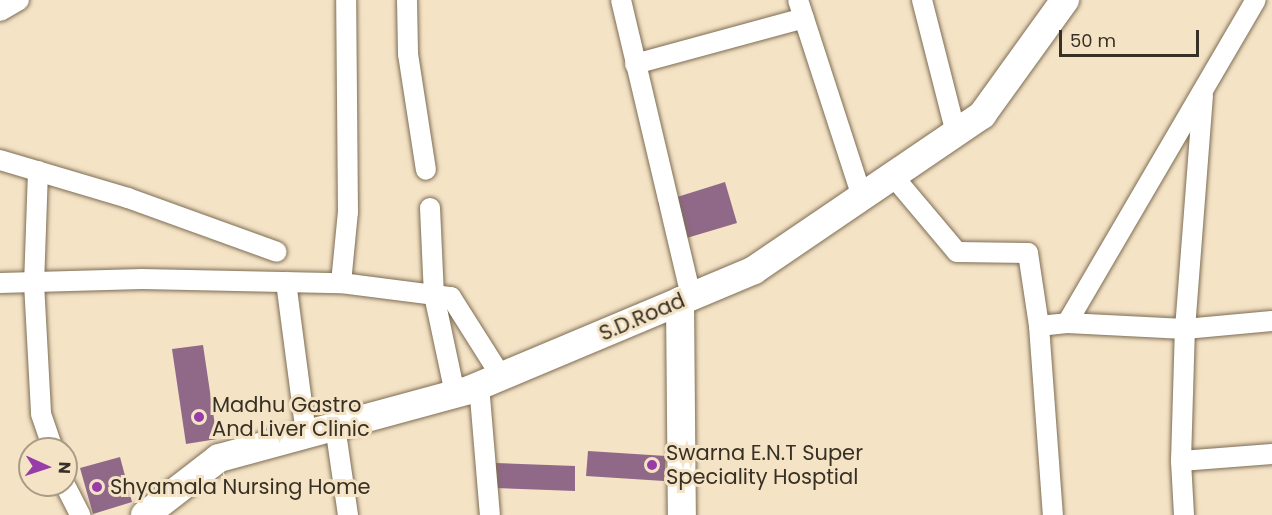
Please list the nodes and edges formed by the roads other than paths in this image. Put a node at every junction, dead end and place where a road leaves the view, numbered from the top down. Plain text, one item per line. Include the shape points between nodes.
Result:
1 (19, 0) edge
2 (346, 0) edge
3 (407, 0) edge
4 (621, 0) edge
5 (922, 0) edge
6 (1256, 0) edge
7 (1059, 4) edge
8 (801, 9) edge
9 (0, 11) edge
10 (635, 64) junction
11 (1203, 96) junction
12 (956, 133) junction
13 (0, 160) edge
14 (426, 170) dead end
15 (38, 171) junction
16 (893, 176) junction
17 (862, 197) junction
18 (430, 208) dead end
19 (277, 252) dead end
20 (286, 282) junction
21 (0, 283) edge
22 (341, 283) junction
23 (34, 284) junction
24 (434, 295) junction
25 (686, 299) junction
26 (1272, 321) edge
27 (1067, 323) junction
28 (1039, 326) junction
29 (1185, 329) junction
30 (478, 385) junction
31 (335, 426) junction
32 (306, 434) junction
33 (49, 437) edge
34 (1272, 454) edge
35 (1181, 461) junction
36 (71, 497) edge
37 (80, 515) edge
38 (145, 515) edge
39 (348, 515) edge
40 (490, 515) edge
41 (682, 515) edge
42 (1053, 515) edge
43 (1184, 515) edge

1 - 9 street
2 - 22 street via 348,212
3 - 14 street via 408,54
4 - 10 street
5 - 12 street
6 - 11 street
7 - 12 street, S.D.Road via 982,115
8 - 10 street
8 - 17 street
10 - 25 street
11 - 27 street
11 - 29 street
12 - 16 street, S.D.Road
13 - 15 street
15 - 19 street via 128,198
15 - 23 street
16 - 17 street, S.D.Road
16 - 28 street via 957,252 1028,253
17 - 25 street, S.D.Road via 754,270
18 - 24 street
20 - 22 street
20 - 23 street via 142,279
20 - 32 street
21 - 23 street
22 - 24 street
23 - 33 street via 41,414
24 - 30 street
24 - 30 street via 451,297
25 - 30 street, S.D.Road
25 - 41 street
26 - 29 street
27 - 28 street
27 - 29 street
28 - 42 street
29 - 35 street
30 - 31 street, S.D.Road
30 - 40 street
31 - 32 street, S.D.Road
31 - 39 street
32 - 38 street, S.D.Road via 219,458
34 - 35 street
35 - 43 street
36 - 37 street

